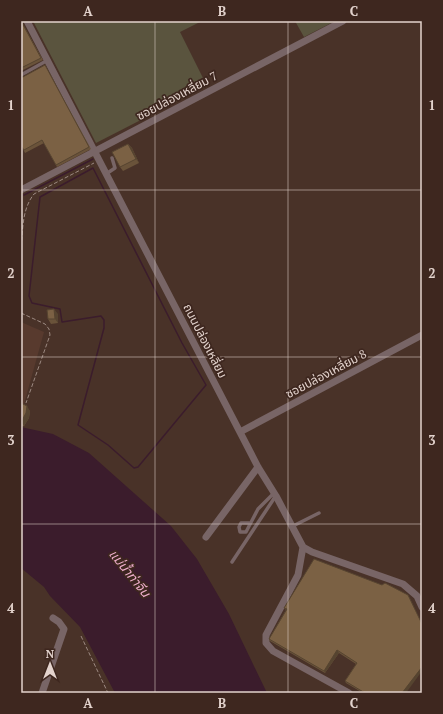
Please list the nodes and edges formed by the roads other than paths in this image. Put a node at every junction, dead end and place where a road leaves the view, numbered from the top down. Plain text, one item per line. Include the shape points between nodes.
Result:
1 (27, 21) edge
2 (343, 21) edge
3 (48, 60) junction
4 (21, 75) edge
5 (95, 152) junction
6 (112, 158) edge
7 (106, 174) junction
8 (21, 190) edge
9 (422, 335) edge
10 (240, 432) junction
11 (258, 468) junction
12 (275, 494) junction
13 (320, 513) dead end
14 (249, 523) dead end
15 (293, 526) junction
16 (206, 537) dead end
17 (302, 547) junction
18 (232, 562) dead end
19 (422, 606) edge
20 (53, 618) dead end
21 (338, 690) edge
22 (42, 693) edge
23 (349, 693) edge

1 - 3 street, ถนนปล่องเหลี่ยม
2 - 5 street, ซอยปล่องเหลี่ยม 7
3 - 4 lane
3 - 5 street, ถนนปล่องเหลี่ยม
5 - 7 street, ถนนปล่องเหลี่ยม
5 - 8 street, ซอยปล่องเหลี่ยม 7
6 - 7 lane via 115,168
7 - 10 street, ถนนปล่องเหลี่ยม
9 - 10 street, ซอยปล่องเหลี่ยม 8
10 - 11 street, ถนนปล่องเหลี่ยม
11 - 12 street, ถนนปล่องเหลี่ยม
11 - 16 street
12 - 14 lane via 258,509
12 - 15 street, ถนนปล่องเหลี่ยม
12 - 18 lane
13 - 15 lane
15 - 17 street, ถนนปล่องเหลี่ยม
17 - 19 street via 403,584 417,596
17 - 21 street via 298,575 266,635 266,643 273,651
20 - 22 street via 64,629
21 - 23 street

